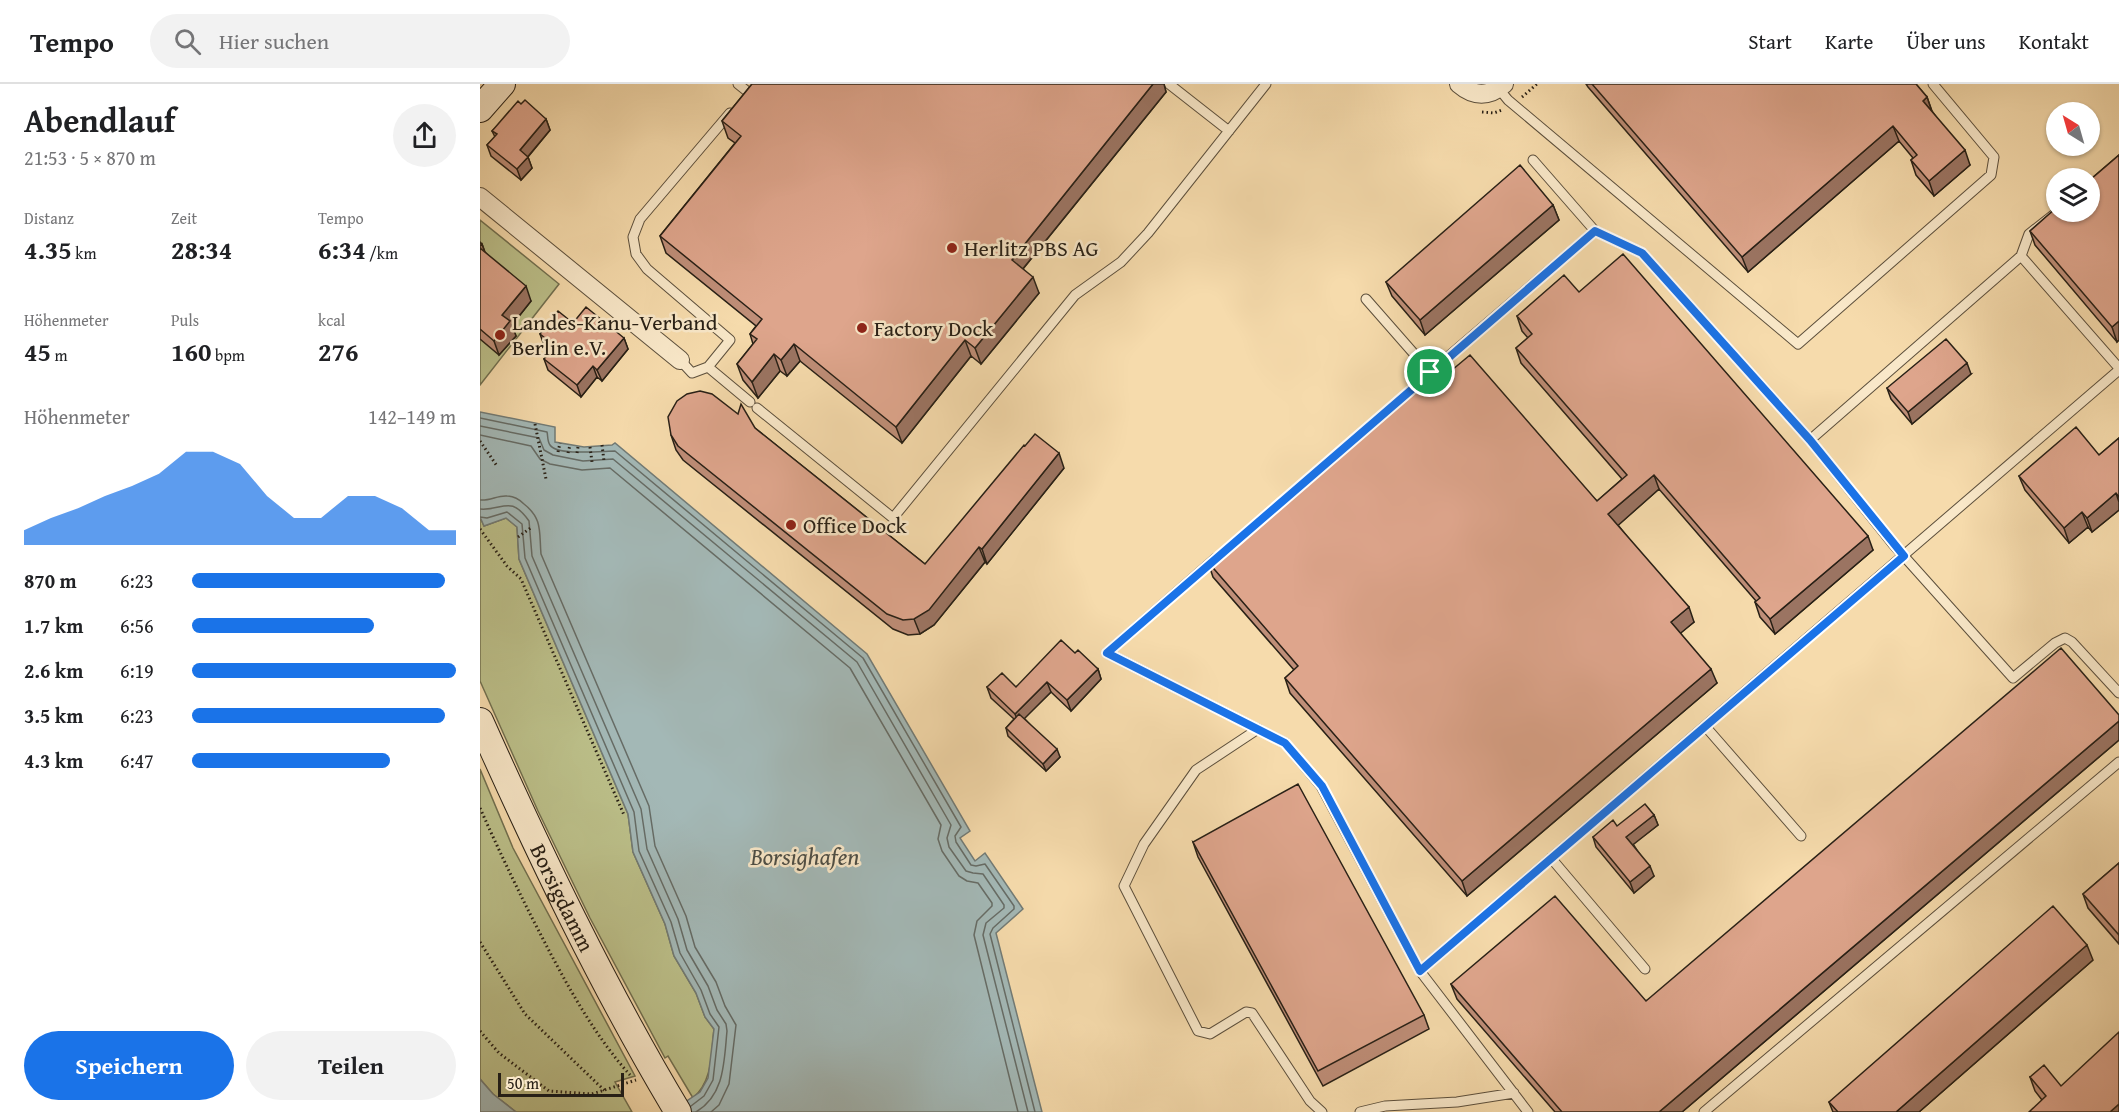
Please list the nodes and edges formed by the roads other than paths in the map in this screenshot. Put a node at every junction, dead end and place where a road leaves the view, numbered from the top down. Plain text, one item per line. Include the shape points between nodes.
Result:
1 (502, 84) edge
2 (738, 84) edge
3 (755, 84) edge
4 (1169, 84) edge
5 (1266, 84) edge
6 (1459, 84) edge
7 (1933, 84) edge
8 (1501, 86) edge
9 (748, 92) junction
10 (480, 109) edge
11 (1229, 131) junction
12 (1533, 160) dead end
13 (480, 197) edge
14 (2046, 220) edge
15 (1595, 231) junction
16 (2021, 256) junction
17 (1366, 299) dead end
18 (680, 360) joint
19 (708, 367) junction
20 (2119, 369) edge
21 (1430, 372) junction
22 (1421, 380) edge
23 (1810, 440) junction
24 (1224, 551) edge
25 (1904, 556) junction
26 (2119, 693) edge
27 (480, 721) edge
28 (1705, 726) junction
29 (1258, 729) junction
30 (2119, 762) edge
31 (1801, 836) dead end
32 (1551, 858) junction
33 (1645, 969) dead end
34 (1420, 971) junction
35 (1514, 1093) junction
36 (678, 1112) edge
37 (1322, 1112) edge
38 (1360, 1112) edge
39 (1528, 1112) edge
40 (1704, 1112) edge

1 - 10 street
2 - 9 lane
3 - 9 lane
4 - 11 lane
5 - 11 lane
6 - 8 street via 1476,94 1490,93
7 - 8 lane via 1994,157 1991,176 1798,344 1508,100
9 - 19 lane via 640,219 633,237 636,254 647,269 730,340
11 - 19 lane via 1121,262 1075,295 892,518
12 - 15 lane
13 - 18 street
14 - 16 lane via 2029,234
15 - 21 lane
15 - 23 lane via 1642,253
16 - 20 lane
16 - 23 lane
17 - 21 lane
18 - 19 lane via 692,373
20 - 25 lane
21 - 22 lane
23 - 25 lane
24 - 29 lane via 1107,653
25 - 26 lane via 2013,678 2065,638
25 - 28 lane
27 - 36 street, Borsigdamm via 587,949
28 - 31 lane
28 - 32 lane
29 - 34 lane via 1285,743 1322,786
29 - 37 lane via 1196,770 1144,844 1124,886 1198,1031 1210,1034 1246,1012 1252,1013 1310,1101
30 - 40 lane
32 - 33 lane
32 - 34 lane
34 - 35 lane
35 - 38 lane
35 - 39 lane

